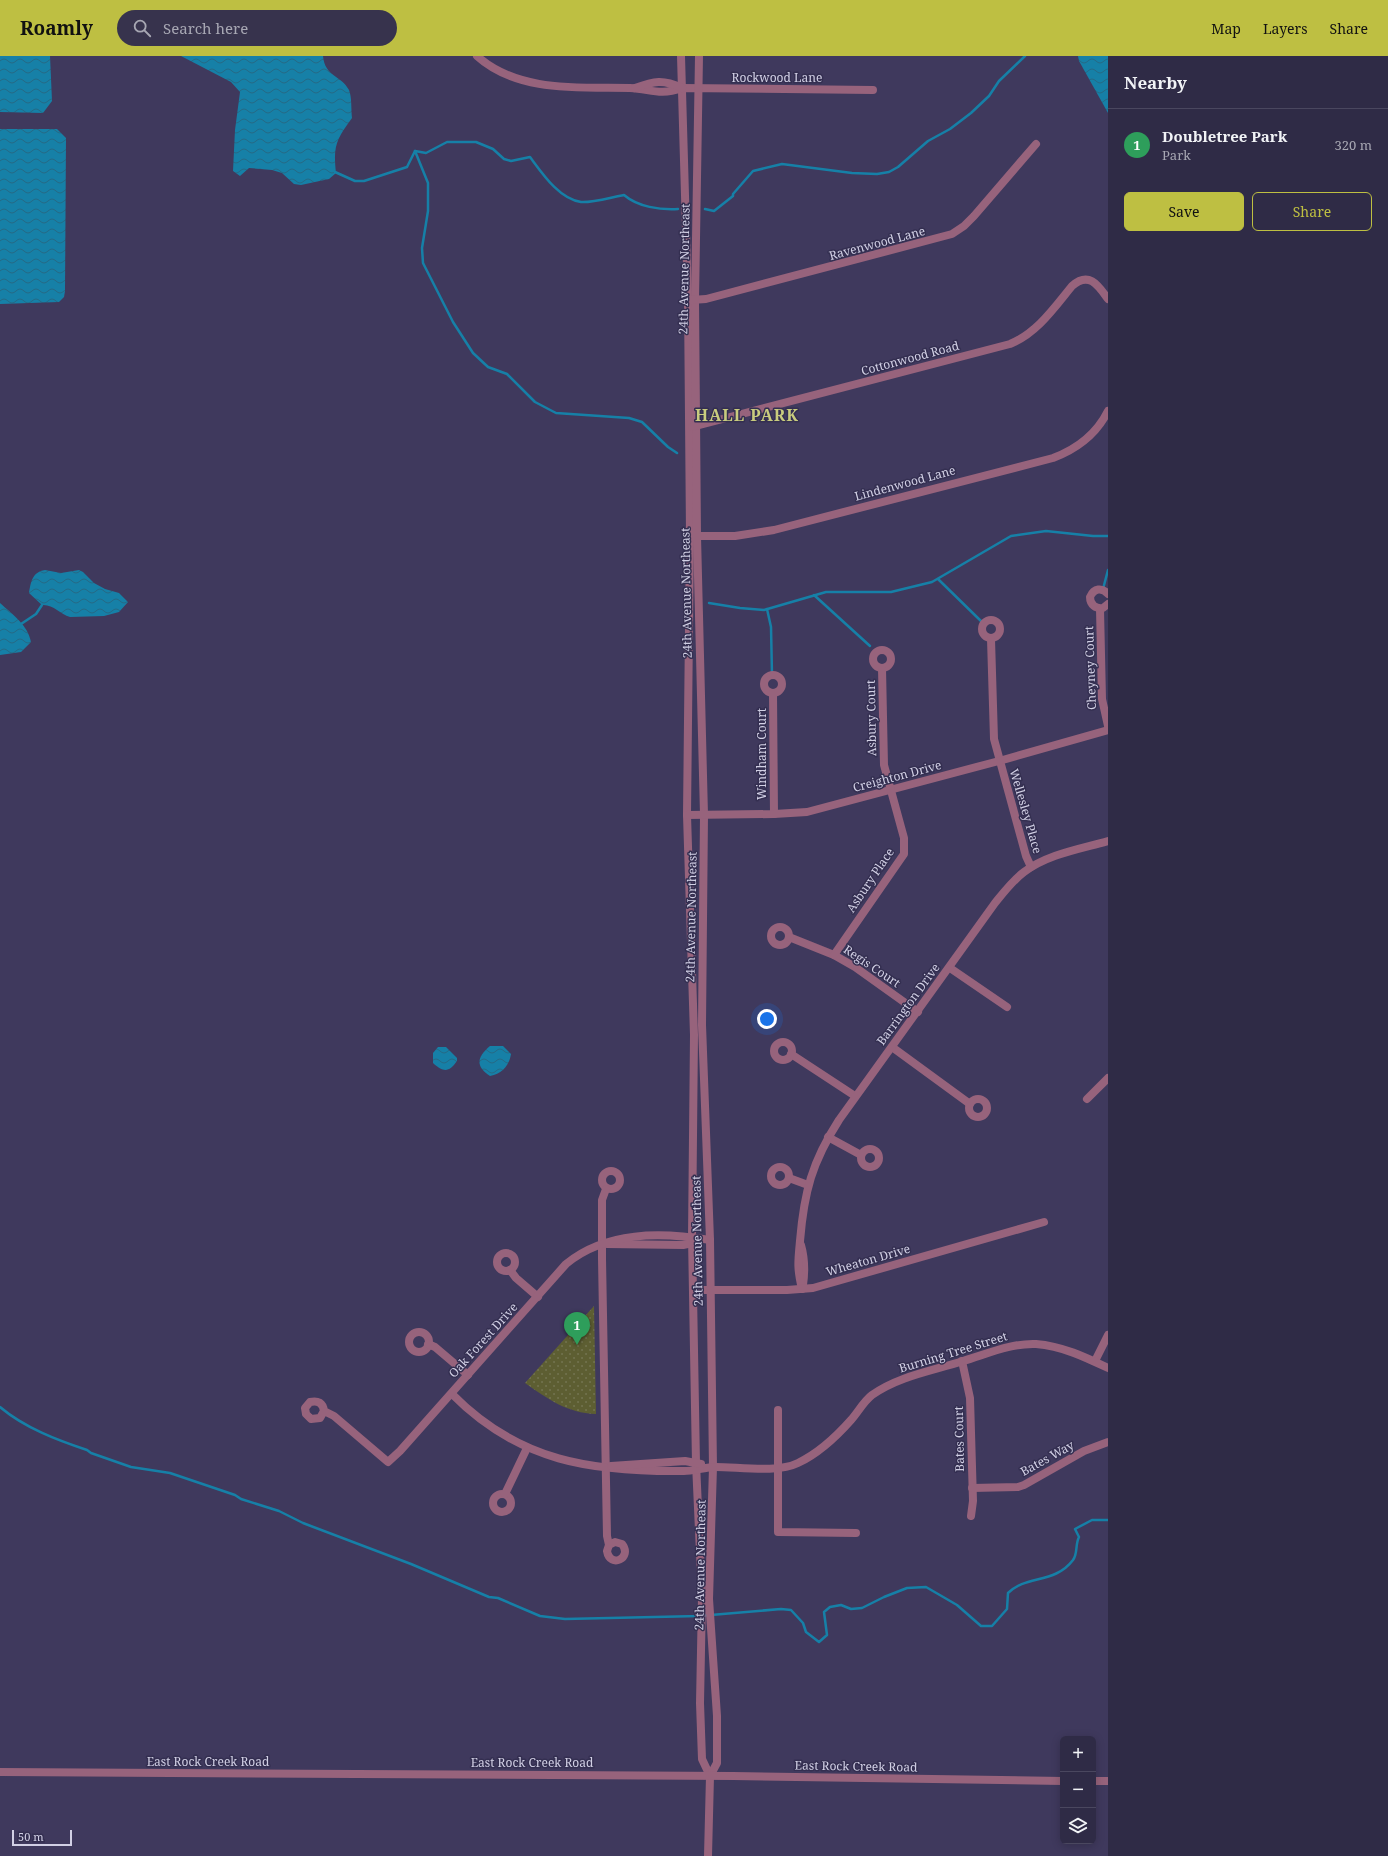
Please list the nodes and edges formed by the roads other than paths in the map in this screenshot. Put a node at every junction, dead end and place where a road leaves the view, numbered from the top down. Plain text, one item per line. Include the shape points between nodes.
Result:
1 (478, 56) edge
2 (681, 56) edge
3 (699, 56) edge
4 (682, 88) junction
5 (699, 88) junction
6 (873, 90) dead end
7 (1036, 144) dead end
8 (1108, 299) edge
9 (692, 300) junction
10 (1108, 411) edge
11 (692, 427) junction
12 (693, 536) junction
13 (1108, 594) edge
14 (1108, 604) edge
15 (1100, 609) junction
16 (991, 639) dead end
17 (882, 668) dead end
18 (773, 693) dead end
19 (1108, 726) edge
20 (1108, 730) edge
21 (999, 761) junction
22 (890, 790) junction
23 (774, 814) junction
24 (687, 815) junction
25 (704, 815) junction
26 (1108, 841) edge
27 (1031, 867) junction
28 (789, 938) dead end
29 (834, 955) junction
30 (950, 968) junction
31 (1007, 1008) dead end
32 (918, 1012) junction
33 (892, 1047) junction
34 (791, 1054) dead end
35 (1108, 1078) edge
36 (856, 1096) junction
37 (1087, 1099) dead end
38 (970, 1104) dead end
39 (828, 1137) junction
40 (861, 1154) dead end
41 (789, 1178) dead end
42 (808, 1185) junction
43 (606, 1188) dead end
44 (1044, 1222) dead end
45 (692, 1240) junction
46 (710, 1240) junction
47 (602, 1244) junction
48 (510, 1270) dead end
49 (802, 1289) junction
50 (693, 1290) junction
51 (711, 1290) junction
52 (538, 1297) junction
53 (1108, 1335) edge
54 (428, 1344) dead end
55 (1095, 1361) junction
56 (962, 1362) junction
57 (1108, 1368) edge
58 (468, 1374) junction
59 (452, 1394) junction
60 (778, 1410) dead end
61 (324, 1411) dead end
62 (1108, 1442) edge
63 (527, 1448) junction
64 (696, 1466) junction
65 (606, 1467) junction
66 (714, 1467) junction
67 (778, 1468) junction
68 (972, 1488) junction
69 (505, 1494) dead end
70 (971, 1516) dead end
71 (856, 1533) dead end
72 (609, 1545) dead end
73 (706, 1597) junction
74 (706, 1618) junction
75 (0, 1772) edge
76 (710, 1776) junction
77 (1060, 1781) edge
78 (1096, 1781) edge
79 (1108, 1781) edge
80 (708, 1856) edge

1 - 4 street, Rockwood Lane via 501,71 536,83 574,88 635,88 668,82
2 - 4 street, 24th Avenue Northeast
3 - 5 street, 24th Avenue Northeast
4 - 5 street, Rockwood Lane
4 - 9 street, 24th Avenue Northeast
5 - 6 street, Rockwood Lane
5 - 9 street, 24th Avenue Northeast
7 - 9 street, Ravenwood Lane via 974,216 952,234 840,265 706,299
8 - 11 street, Cottonwood Road via 1096,283 1080,281 1072,286 1035,329 1010,344
9 - 11 street, 24th Avenue Northeast
10 - 12 street, Lindenwood Lane via 1099,427 1085,441 1053,458 774,530 735,536
11 - 12 street, 24th Avenue Northeast
12 - 24 street, 24th Avenue Northeast
12 - 25 street, 24th Avenue Northeast
13 - 15 street, Cheyney Court via 1101,589 1092,594 1090,601
14 - 15 street, Cheyney Court
15 - 19 street, Cheyney Court via 1102,699
16 - 21 street, Wellesley Place via 993,730
17 - 22 street, Asbury Court via 883,755
18 - 23 street, Windham Court
20 - 21 street, Creighton Drive
21 - 22 street, Creighton Drive
21 - 27 street, Wellesley Place
22 - 23 street, Creighton Drive via 807,812
22 - 29 street, Asbury Place via 904,838 904,854
23 - 25 street, Creighton Drive
24 - 25 street, Creighton Drive
24 - 45 street, 24th Avenue Northeast via 694,1035
25 - 46 street, 24th Avenue Northeast via 702,1025
26 - 27 street, Barrington Drive via 1051,858
27 - 30 street, Barrington Drive via 1015,880 995,903
28 - 29 street, Regis Court
29 - 32 street, Regis Court via 856,967
30 - 31 street
30 - 32 street, Barrington Drive
32 - 33 street, Barrington Drive
33 - 36 street, Barrington Drive
33 - 38 street
34 - 36 street
35 - 37 street
36 - 39 street, Barrington Drive
39 - 40 street
39 - 42 street, Barrington Drive
41 - 42 street
42 - 49 street, Barrington Drive via 802,1212 800,1242 805,1271
43 - 47 street via 602,1200
44 - 49 street, Wheaton Drive via 830,1284
45 - 46 street, Oak Forest Drive
45 - 47 street, Oak Forest Drive via 682,1235 619,1237
45 - 50 street, 24th Avenue Northeast
46 - 51 street, 24th Avenue Northeast
47 - 52 street, Oak Forest Drive via 576,1256
47 - 65 street
48 - 52 street
49 - 51 street, Wheaton Drive
50 - 51 street, Wheaton Drive
50 - 64 street, 24th Avenue Northeast
51 - 66 street, 24th Avenue Northeast
52 - 58 street, Oak Forest Drive
53 - 55 street
54 - 58 street
55 - 56 street, Burning Tree Street via 1058,1347 1035,1344 1018,1345
55 - 57 street, Burning Tree Street
56 - 67 street, Burning Tree Street via 901,1379 870,1396 851,1420 822,1449 797,1464
56 - 68 street, Bates Court via 970,1398
58 - 59 street, Oak Forest Drive
59 - 61 street, Oak Forest Drive via 388,1462 334,1416
59 - 63 street, Burning Tree Street via 491,1427
60 - 67 street
62 - 68 street, Bates Way via 1084,1451 1024,1485
63 - 65 street, Burning Tree Street via 565,1460
63 - 69 street
64 - 65 street, Burning Tree Street via 685,1461
64 - 66 street, Burning Tree Street
64 - 73 street, 24th Avenue Northeast
65 - 72 street
66 - 67 street, Burning Tree Street
66 - 73 street, 24th Avenue Northeast
67 - 71 street via 778,1532
68 - 70 street, Bates Court
73 - 74 street, 24th Avenue Northeast
74 - 76 street, 24th Avenue Northeast via 700,1703 702,1759
74 - 76 street, 24th Avenue Northeast via 717,1716 717,1763
75 - 76 street, East Rock Creek Road
76 - 77 street, East Rock Creek Road
76 - 80 street, 24th Avenue Northeast
78 - 79 street

